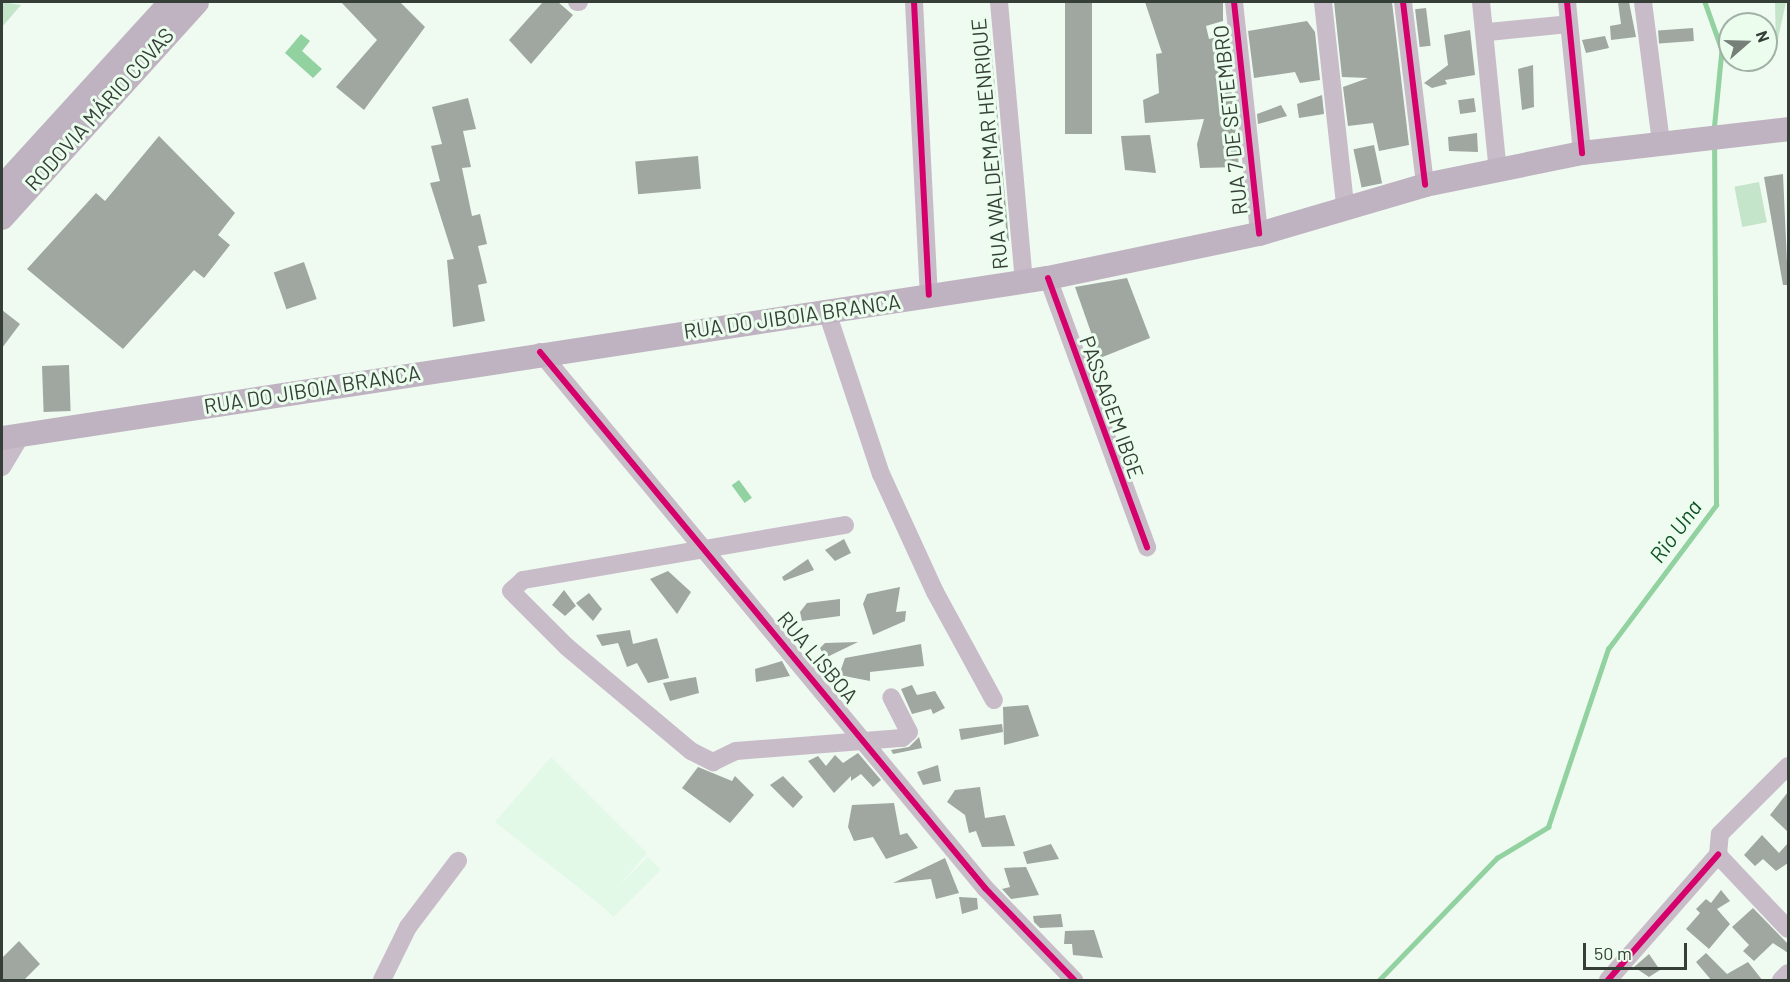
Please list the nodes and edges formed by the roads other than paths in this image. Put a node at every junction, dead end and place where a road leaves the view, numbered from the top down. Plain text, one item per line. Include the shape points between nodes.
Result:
1 (171, 2) edge
2 (197, 2) edge
3 (914, 2) edge
4 (999, 2) edge
5 (1234, 2) edge
6 (1323, 2) edge
7 (1403, 2) edge
8 (1481, 2) edge
9 (1567, 2) edge
10 (1643, 2) edge
11 (1569, 24) junction
12 (1488, 32) junction
13 (1788, 129) edge
14 (1661, 143) junction
15 (1582, 153) junction
16 (1498, 172) junction
17 (2, 184) edge
18 (1425, 185) junction
19 (1345, 206) junction
20 (2, 218) edge
21 (1259, 234) junction
22 (1048, 278) junction
23 (1024, 282) junction
24 (929, 296) junction
25 (826, 309) junction
26 (540, 352) junction
27 (11, 436) edge
28 (2, 467) edge
29 (845, 525) dead end
30 (1147, 547) dead end
31 (704, 548) junction
32 (891, 697) dead end
33 (994, 700) dead end
34 (867, 739) junction
35 (1788, 766) edge
36 (1718, 855) junction
37 (458, 861) dead end
38 (1788, 929) edge
39 (1788, 973) edge
40 (382, 981) edge
41 (1074, 981) edge
42 (1608, 981) edge
43 (1781, 981) edge

1 - 17 main road, RODOVIA MÁRIO COVAS
2 - 20 main road, RODOVIA MÁRIO COVAS
3 - 24 street
4 - 23 street, RUA WALDEMAR HENRIQUE
5 - 21 street, RUA 7 DE SETEMBRO
6 - 19 street
7 - 18 street
8 - 12 street
9 - 11 street
10 - 14 street
11 - 12 street
11 - 15 street
12 - 16 street
13 - 14 main road, RUA DO JIBOIA BRANCA
14 - 15 main road, RUA DO JIBOIA BRANCA
15 - 16 main road, RUA DO JIBOIA BRANCA
16 - 18 main road, RUA DO JIBOIA BRANCA
18 - 19 main road, RUA DO JIBOIA BRANCA
19 - 21 main road, RUA DO JIBOIA BRANCA
21 - 22 main road, RUA DO JIBOIA BRANCA
22 - 23 main road, RUA DO JIBOIA BRANCA
22 - 30 street, PASSAGEM IBGE
23 - 24 main road, RUA DO JIBOIA BRANCA
24 - 25 main road, RUA DO JIBOIA BRANCA
25 - 26 main road, RUA DO JIBOIA BRANCA
25 - 33 street via 881,474
26 - 27 main road, RUA DO JIBOIA BRANCA
26 - 31 street, RUA LISBOA
27 - 28 street
29 - 31 street
31 - 34 street, RUA LISBOA
31 - 34 street via 523,580 511,591 567,647 691,751 713,762 736,751
32 - 34 street via 908,735
34 - 41 street, RUA LISBOA via 985,888
35 - 36 street via 1720,834
36 - 38 street
36 - 42 street
37 - 40 street via 408,927
39 - 43 street

